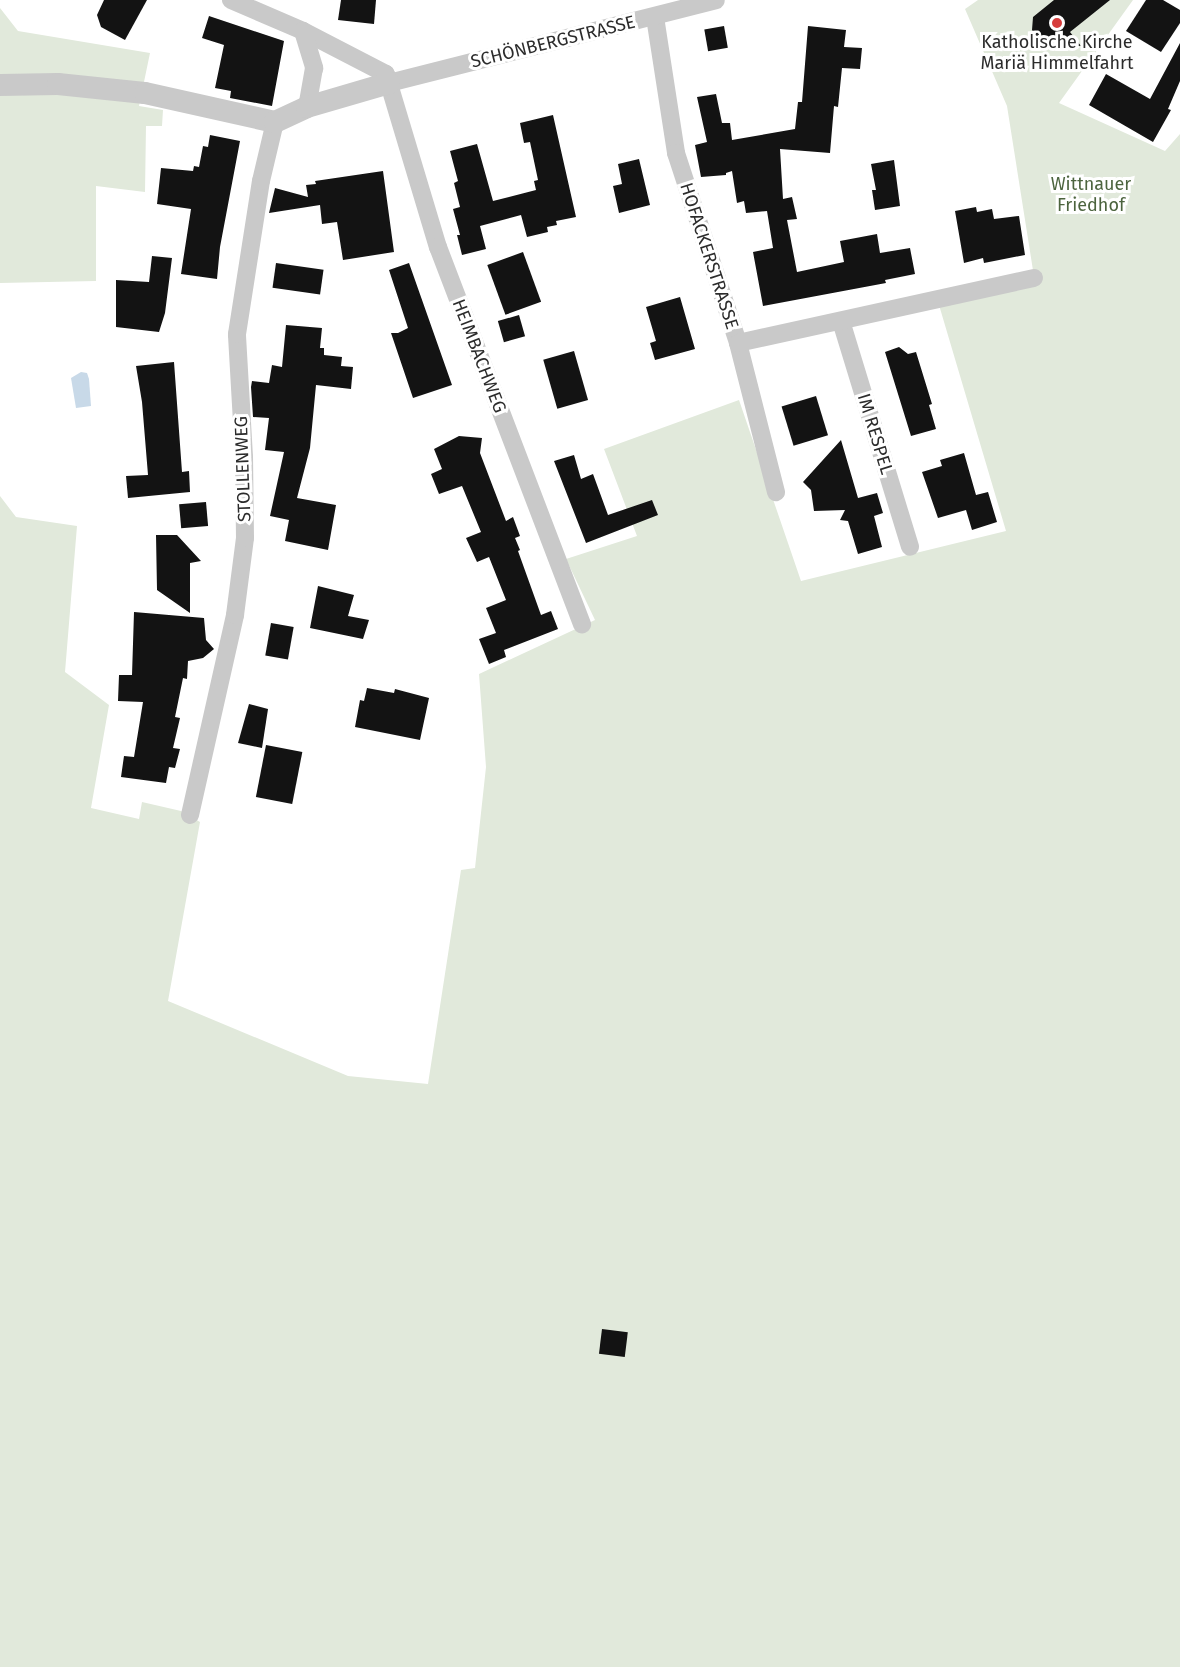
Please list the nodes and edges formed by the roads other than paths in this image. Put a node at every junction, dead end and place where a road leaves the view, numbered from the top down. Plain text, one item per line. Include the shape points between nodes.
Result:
1 (231, 0) edge
2 (716, 0) edge
3 (655, 17) junction
4 (303, 31) junction
5 (389, 83) junction
6 (0, 85) edge
7 (307, 107) junction
8 (275, 122) junction
9 (1034, 278) dead end
10 (841, 321) junction
11 (738, 343) junction
12 (776, 492) dead end
13 (910, 547) dead end
14 (582, 625) dead end
15 (190, 814) dead end

1 - 4 street
2 - 3 street, SCHÖNBERGSTRASSE
3 - 5 street, SCHÖNBERGSTRASSE
3 - 11 street, HOFACKERSTRASSE via 676,153
4 - 5 street via 386,74
4 - 7 street via 314,68
5 - 7 street
5 - 14 street, HEIMBACHWEG via 438,247
6 - 8 street via 58,84 145,93
7 - 8 street
8 - 15 street, STOLLENWEG via 249,247 237,334 245,538 235,615
9 - 10 street
10 - 11 street
10 - 13 street, IM RESPEL
11 - 12 street, HOFACKERSTRASSE

